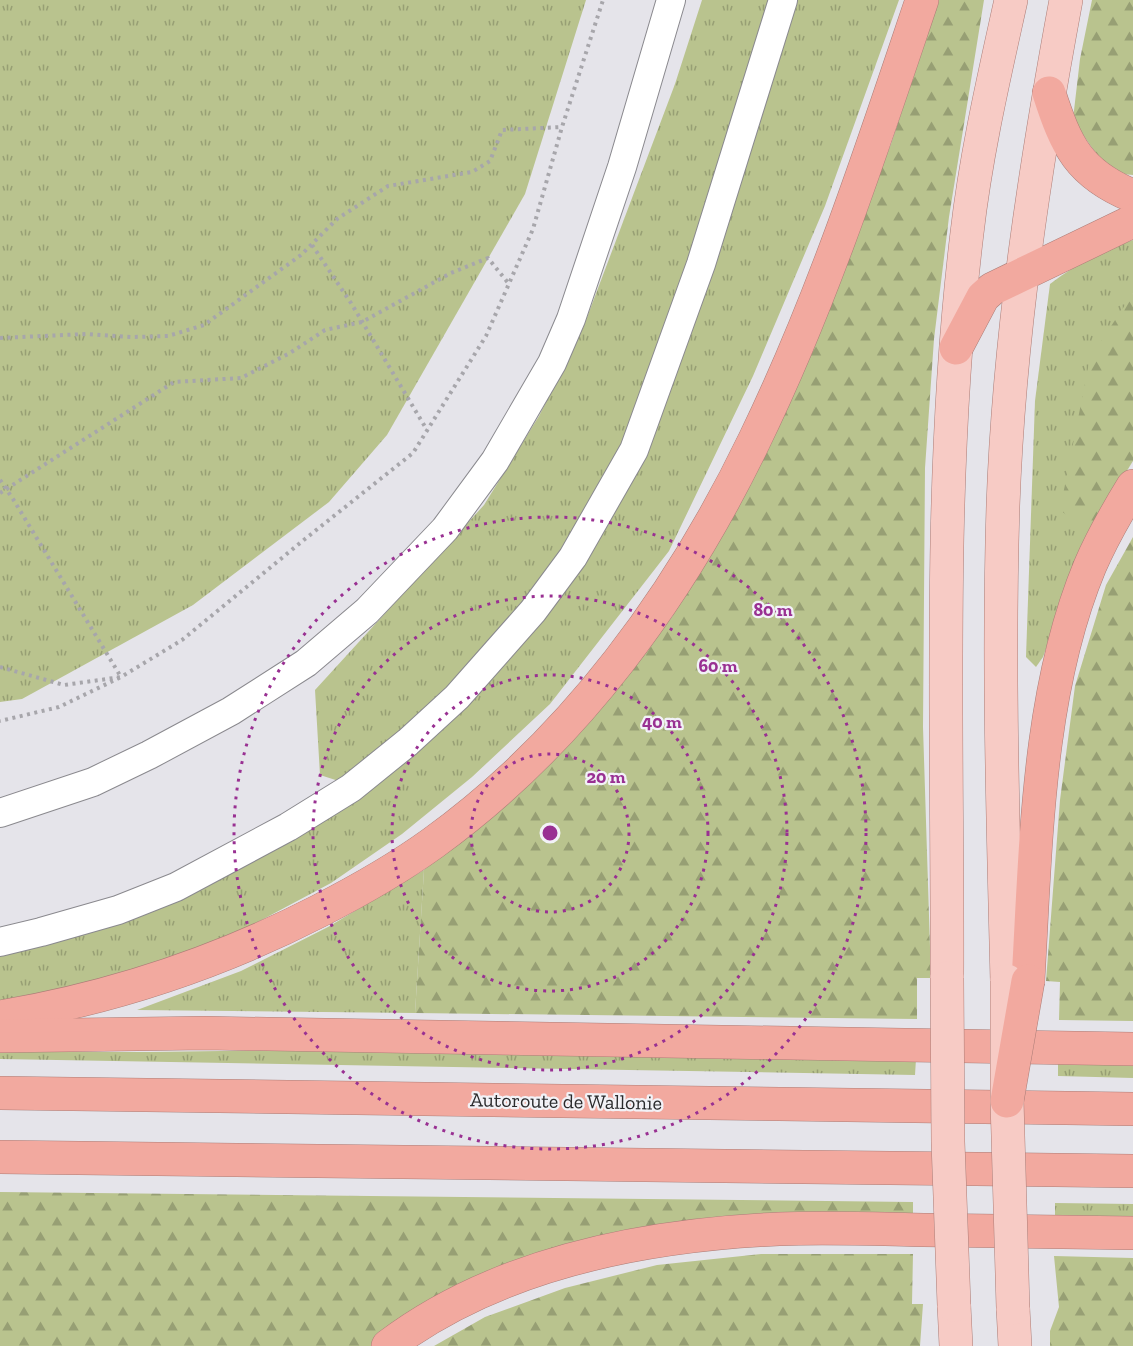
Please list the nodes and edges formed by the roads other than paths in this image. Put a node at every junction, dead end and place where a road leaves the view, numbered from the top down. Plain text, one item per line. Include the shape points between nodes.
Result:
1 (671, 0) edge
2 (783, 0) edge
3 (922, 0) edge
4 (1011, 0) edge
5 (1066, 0) edge
6 (1048, 93) junction
7 (1133, 196) edge
8 (1133, 221) edge
9 (1022, 274) junction
10 (956, 348) junction
11 (1133, 486) edge
12 (0, 813) edge
13 (0, 942) edge
14 (1017, 981) junction
15 (0, 1017) edge
16 (0, 1036) edge
17 (1133, 1049) edge
18 (0, 1093) edge
19 (1007, 1101) joint
20 (1133, 1109) edge
21 (0, 1157) edge
22 (1133, 1171) edge
23 (1133, 1233) edge
24 (388, 1346) edge
25 (956, 1346) edge
26 (1015, 1346) edge

1 - 12 street via 622,168 571,319 552,363 495,461 445,529 367,611 306,663 231,711 93,782
2 - 13 street via 701,264 634,450 573,557 532,611 457,697 342,794 176,887 118,910
3 - 15 highway via 829,265 755,440 685,566 646,625 585,702 473,812 424,849 345,898 242,948 177,974 46,1010
4 - 10 main road via 980,144
5 - 6 main road
6 - 7 highway via 1071,150 1089,171
6 - 9 main road
8 - 9 highway
9 - 10 highway via 983,297
9 - 14 main road via 1003,505 1002,699
10 - 25 main road, bridge via 947,524 948,1142
11 - 14 highway via 1090,567 1059,667
14 - 19 highway, bridge
16 - 17 highway via 205,1033
18 - 20 highway, Autoroute de Wallonie
19 - 26 main road, bridge
21 - 22 highway
23 - 24 highway via 835,1228 777,1229 665,1240 610,1250 522,1276 457,1304

